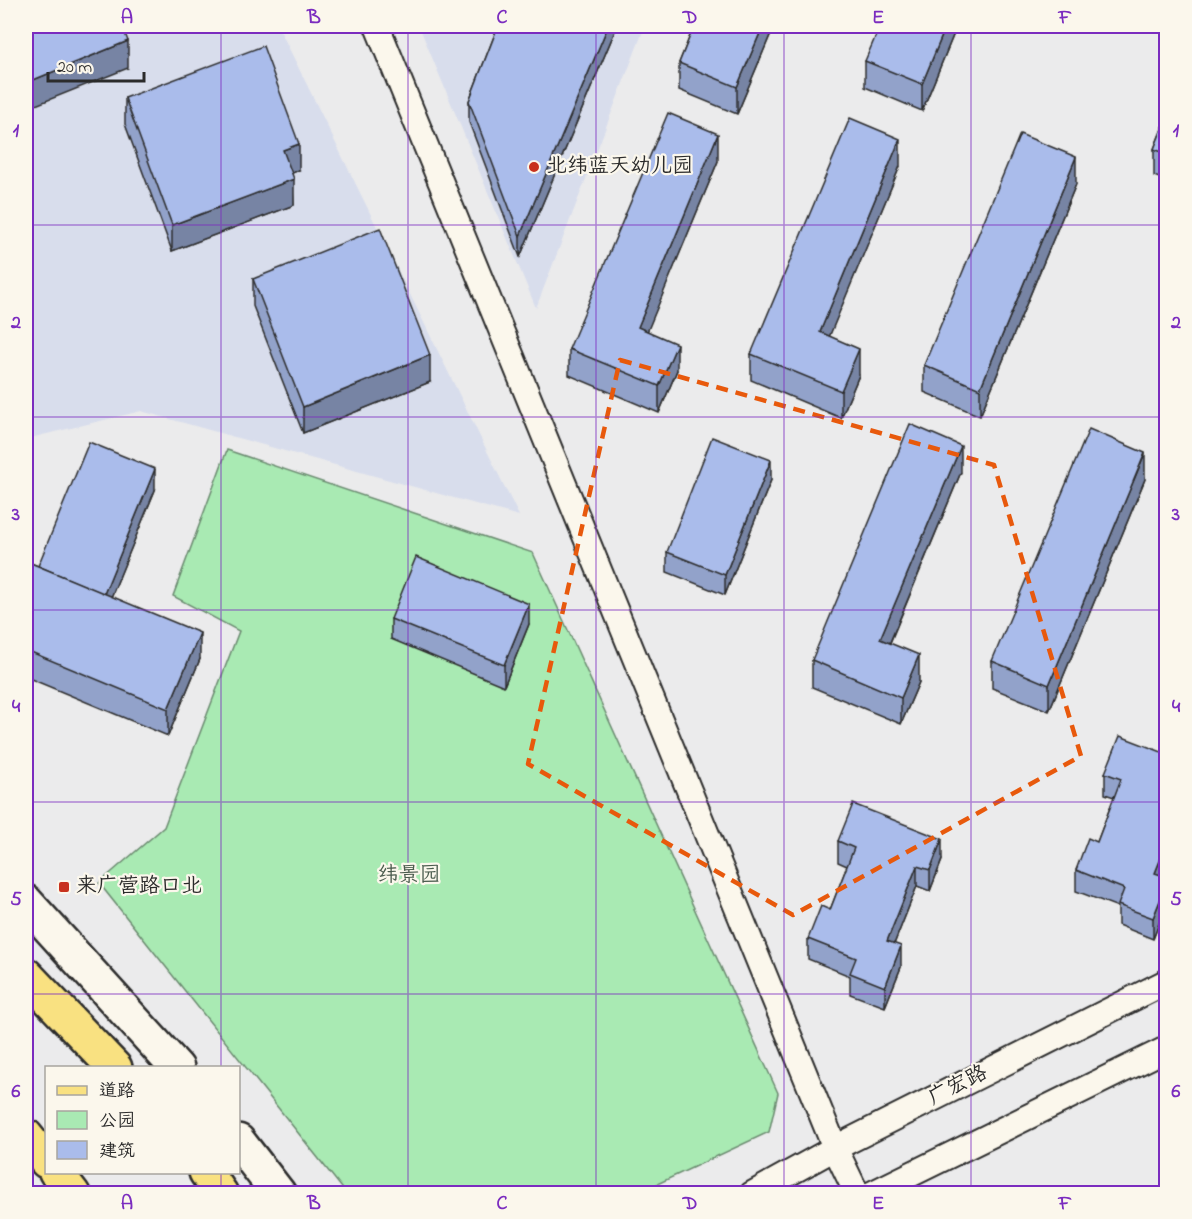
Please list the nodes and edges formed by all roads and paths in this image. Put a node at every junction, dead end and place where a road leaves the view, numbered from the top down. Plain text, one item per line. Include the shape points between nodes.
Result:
1 (377, 26) edge
2 (26, 902) edge
3 (26, 975) edge
4 (1167, 982) edge
5 (1167, 1049) edge
6 (113, 1066) edge
7 (175, 1066) edge
8 (26, 1136) edge
9 (240, 1144) edge
10 (835, 1148) junction
11 (45, 1160) edge
12 (57, 1174) edge
13 (207, 1174) edge
14 (73, 1194) edge
15 (221, 1194) edge
16 (279, 1194) edge
17 (752, 1194) edge
18 (857, 1194) edge
19 (872, 1194) edge

1 - 10 street
2 - 7 street
3 - 6 main road
4 - 10 street, 广宏路
5 - 19 street
8 - 11 main road
9 - 16 street
10 - 17 street, 广宏路
10 - 18 street
12 - 14 main road
13 - 15 main road

